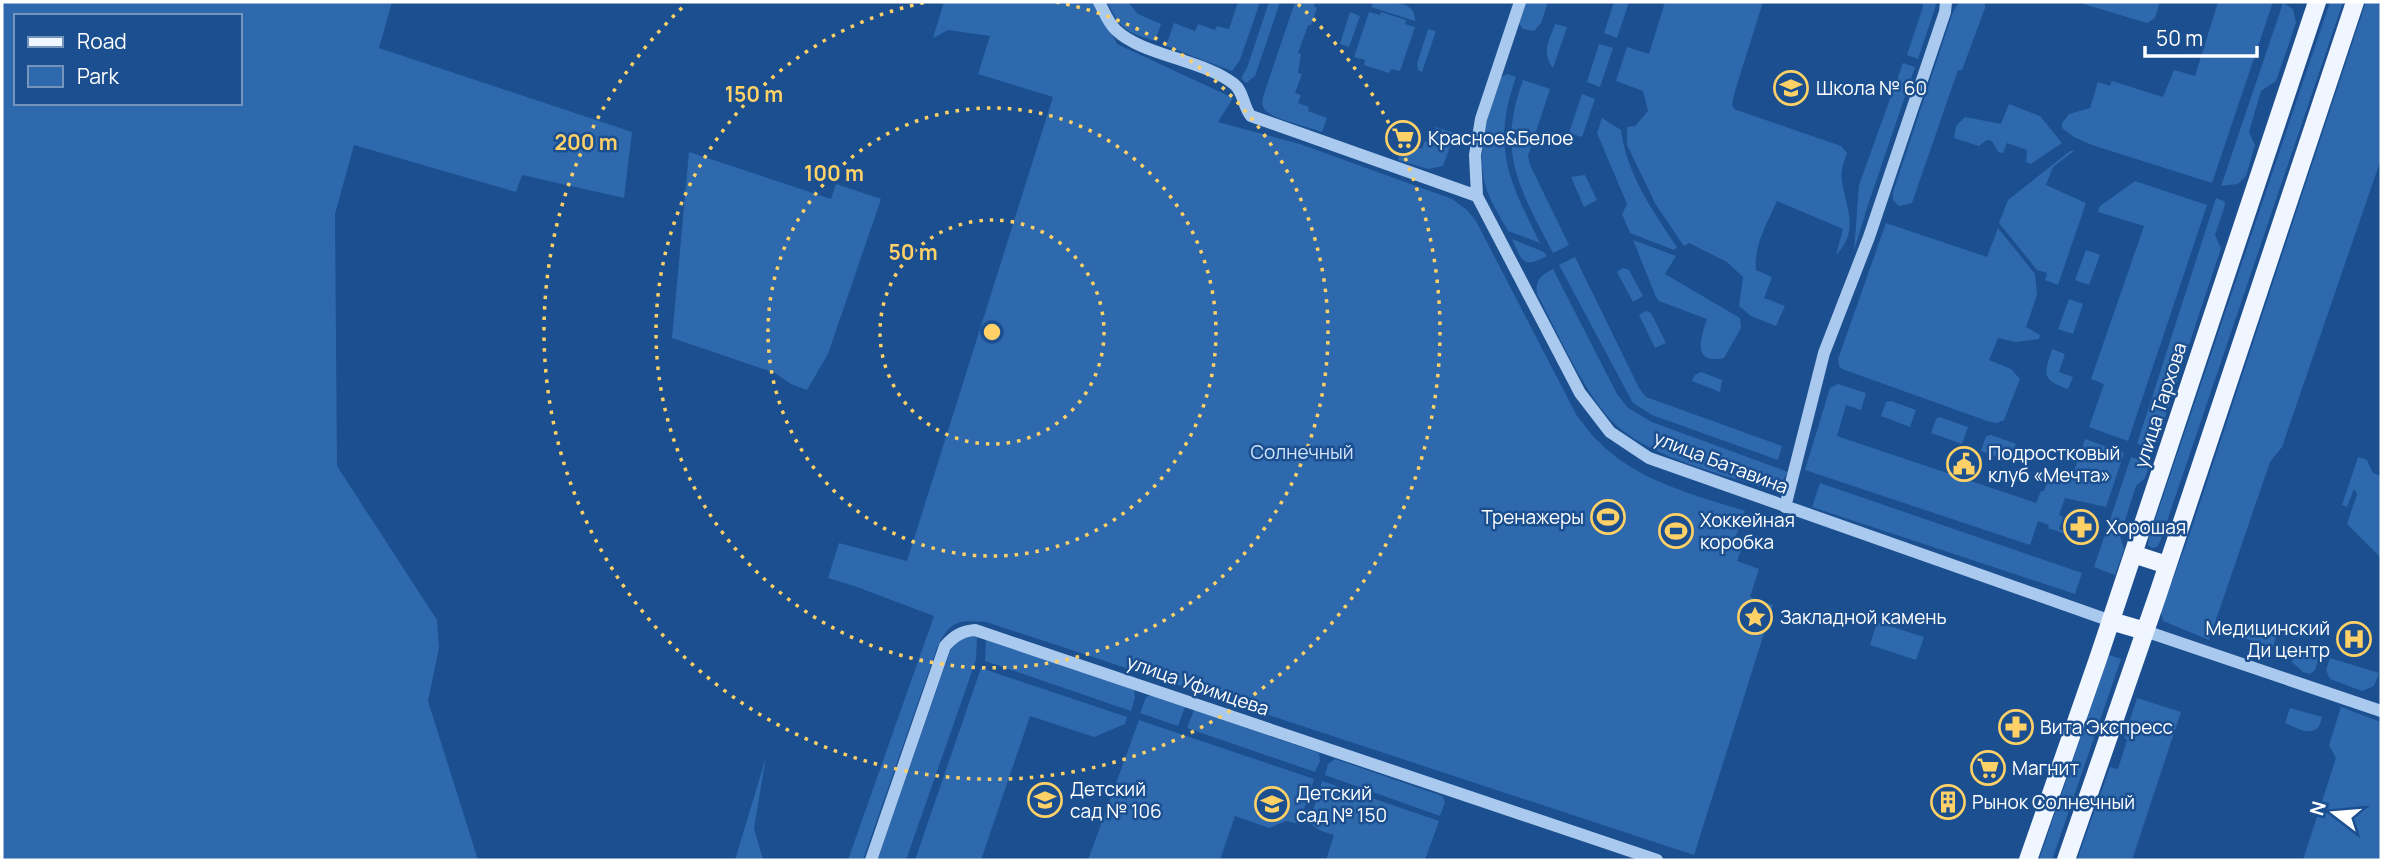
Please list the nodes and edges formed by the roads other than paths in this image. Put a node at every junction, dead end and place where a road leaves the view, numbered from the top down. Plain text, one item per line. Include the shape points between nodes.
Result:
1 (1100, 2) edge
2 (1520, 2) edge
3 (1945, 2) edge
4 (2317, 2) edge
5 (2354, 2) edge
6 (1477, 196) junction
7 (1785, 507) junction
8 (2133, 554) junction
9 (2167, 565) junction
10 (2111, 621) junction
11 (2145, 631) junction
12 (2381, 710) edge
13 (871, 860) edge
14 (1657, 860) edge
15 (2028, 860) edge
16 (2066, 860) edge

1 - 6 street via 1115,30 1129,39 1234,84 1251,116
2 - 6 street, улица Батавина via 1481,119 1475,155
3 - 7 street via 1869,236 1824,353
4 - 8 main road, улица Тархова
5 - 9 main road
6 - 7 street, улица Батавина via 1580,393 1610,432 1649,458
7 - 10 street, улица Батавина
8 - 9 main road
8 - 10 main road, улица Тархова
9 - 11 main road
10 - 11 main road
10 - 15 main road, улица Тархова
11 - 12 street
11 - 16 main road
13 - 14 street, улица Уфимцева via 945,646 952,637 975,630

